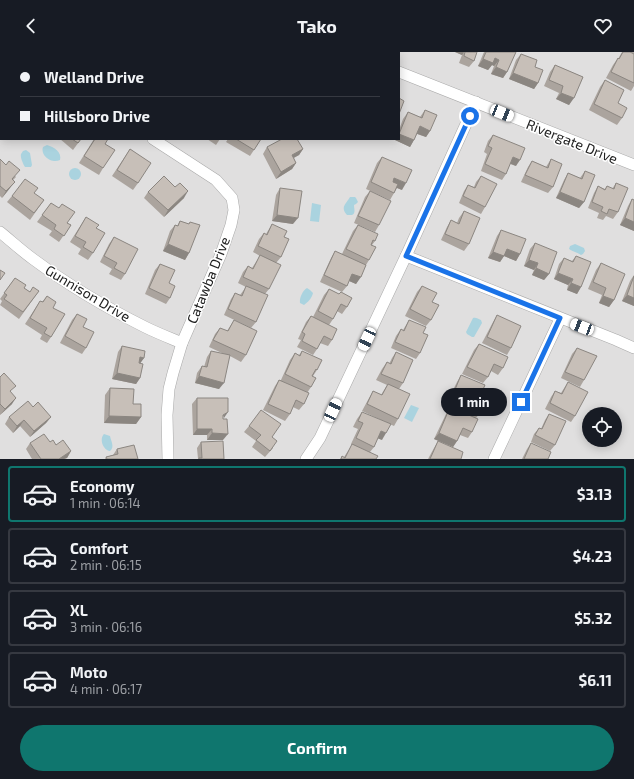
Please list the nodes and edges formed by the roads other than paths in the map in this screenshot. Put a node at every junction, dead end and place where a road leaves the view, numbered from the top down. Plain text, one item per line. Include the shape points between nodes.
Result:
1 (400, 72) edge
2 (476, 102) junction
3 (154, 140) edge
4 (634, 165) edge
5 (0, 232) edge
6 (406, 256) junction
7 (560, 318) junction
8 (182, 343) junction
9 (634, 348) edge
10 (168, 459) edge
11 (306, 459) edge
12 (494, 459) edge

1 - 2 street, Rivergate Drive
2 - 4 street, Rivergate Drive
2 - 6 street
3 - 8 street, Catawba Drive via 216,180 232,198 234,210 221,254
5 - 8 street, Gunnison Drive via 33,259 84,293 147,328
6 - 7 street
6 - 11 street via 320,438
7 - 9 street
7 - 12 street
8 - 10 street, Catawba Drive via 169,389

